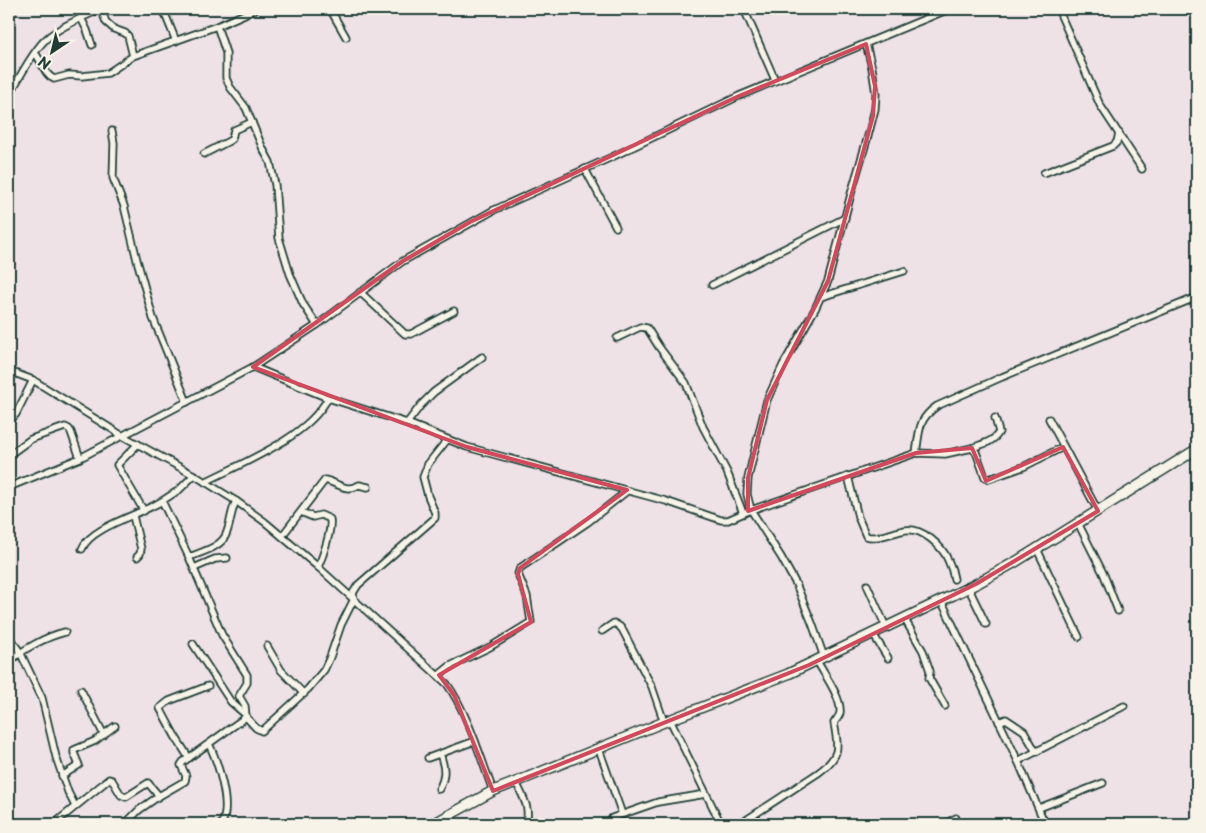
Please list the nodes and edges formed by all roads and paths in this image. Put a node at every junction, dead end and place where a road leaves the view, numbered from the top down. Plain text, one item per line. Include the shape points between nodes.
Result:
1 (101, 9) edge
2 (163, 9) edge
3 (256, 9) edge
4 (330, 9) edge
5 (744, 9) edge
6 (949, 9) edge
7 (1058, 9) edge
8 (11, 10) edge
9 (81, 18) junction
10 (9, 20) edge
11 (217, 26) junction
12 (346, 37) dead end
13 (176, 41) junction
14 (866, 44) junction
15 (92, 45) dead end
16 (35, 53) junction
17 (133, 56) junction
18 (775, 80) junction
19 (9, 96) edge
20 (252, 122) junction
21 (112, 131) dead end
22 (1119, 134) junction
23 (204, 154) dead end
24 (1142, 168) dead end
25 (585, 169) junction
26 (1044, 173) dead end
27 (845, 218) junction
28 (616, 227) dead end
29 (904, 271) dead end
30 (712, 285) dead end
31 (360, 292) junction
32 (820, 297) junction
33 (1197, 297) edge
34 (454, 311) dead end
35 (316, 325) junction
36 (617, 338) dead end
37 (482, 357) dead end
38 (253, 367) junction
39 (9, 370) edge
40 (33, 380) junction
41 (328, 398) junction
42 (187, 402) junction
43 (995, 418) dead end
44 (1049, 419) dead end
45 (9, 422) edge
46 (407, 423) junction
47 (123, 436) junction
48 (447, 440) junction
49 (138, 444) junction
50 (1064, 447) junction
51 (972, 448) junction
52 (1197, 449) edge
53 (916, 453) junction
54 (9, 454) edge
55 (80, 458) junction
56 (194, 475) junction
57 (848, 476) junction
58 (206, 482) junction
59 (9, 487) edge
60 (368, 487) dead end
61 (627, 490) junction
62 (162, 501) junction
63 (236, 501) junction
64 (751, 510) junction
65 (1098, 510) junction
66 (144, 511) junction
67 (301, 512) junction
68 (743, 513) junction
69 (133, 516) junction
70 (1078, 523) junction
71 (282, 536) junction
72 (82, 548) dead end
73 (1037, 549) junction
74 (137, 557) dead end
75 (189, 557) junction
76 (227, 558) dead end
77 (318, 567) junction
78 (194, 568) junction
79 (954, 579) dead end
80 (867, 585) dead end
81 (968, 587) junction
82 (354, 599) junction
83 (941, 600) junction
84 (1118, 611) dead end
85 (904, 618) junction
86 (986, 624) dead end
87 (886, 628) junction
88 (602, 631) dead end
89 (65, 632) dead end
90 (873, 634) junction
91 (9, 637) edge
92 (1079, 637) dead end
93 (194, 644) dead end
94 (267, 646) dead end
95 (20, 652) junction
96 (888, 658) dead end
97 (821, 659) junction
98 (9, 663) edge
99 (439, 675) junction
100 (208, 686) dead end
101 (81, 690) dead end
102 (304, 694) junction
103 (945, 706) dead end
104 (1124, 706) dead end
105 (246, 716) junction
106 (667, 721) junction
107 (999, 722) junction
108 (115, 726) dead end
109 (104, 735) junction
110 (475, 741) junction
111 (209, 744) junction
112 (599, 749) junction
113 (1036, 752) junction
114 (440, 754) junction
115 (189, 758) junction
116 (428, 758) dead end
117 (1018, 761) junction
118 (62, 776) junction
119 (516, 782) junction
120 (1103, 783) dead end
121 (439, 789) dead end
122 (494, 791) junction
123 (706, 794) junction
124 (159, 796) junction
125 (76, 806) junction
126 (1039, 808) junction
127 (622, 814) junction
128 (956, 818) dead end
129 (1044, 822) edge
130 (54, 824) edge
131 (126, 824) edge
132 (221, 824) edge
133 (433, 824) edge
134 (525, 824) edge
135 (612, 824) edge
136 (722, 824) edge
137 (740, 824) edge
138 (945, 824) edge
139 (1031, 824) edge

1 - 9 street
1 - 17 street via 106,22 128,36
2 - 13 street
3 - 11 street
4 - 12 street
5 - 18 street
6 - 14 street
7 - 22 street via 1095,95
8 - 10 street
9 - 15 street
9 - 16 street via 44,41
11 - 13 street
11 - 20 street via 226,54 226,78
13 - 17 street
14 - 18 street
14 - 27 street via 875,86 875,109
16 - 17 street via 47,74 54,78 108,73
16 - 19 street
18 - 25 street
20 - 23 street via 234,130 229,142
20 - 35 street via 270,162 279,238 290,274
21 - 42 street via 113,178 124,206 153,318
22 - 24 street
22 - 26 street via 1114,146
25 - 28 street
25 - 31 street via 470,222 403,261
27 - 30 street
27 - 32 street via 832,269
29 - 32 street
31 - 34 street via 405,334 411,334
31 - 35 street
32 - 64 street via 767,400 748,478
33 - 53 street via 937,406 922,421
35 - 38 street
36 - 68 street via 640,327 647,328 682,376
37 - 46 street via 434,392
38 - 41 street
38 - 42 street
39 - 40 street
40 - 45 street
40 - 47 street
41 - 46 street
41 - 58 street via 324,407 289,439
42 - 47 street
43 - 51 street via 998,436
44 - 50 street
46 - 48 street
47 - 49 street
47 - 55 street
48 - 61 street
48 - 82 street via 428,464 423,477 435,518 358,585 353,593
49 - 56 street
49 - 66 street via 117,465
50 - 51 street via 989,479 985,477
50 - 65 street
51 - 53 street via 945,454
52 - 65 street
53 - 57 street
54 - 55 street via 31,439 64,427 71,432
55 - 59 street
56 - 58 street
56 - 62 street
57 - 64 street
57 - 79 street via 866,536 872,538 908,529 918,532 943,551
58 - 63 street
60 - 67 street via 359,484 347,489 325,480
61 - 68 street via 721,520
61 - 99 street via 588,522 520,568 518,574 527,596 531,622
62 - 66 street
62 - 75 street
63 - 71 street
63 - 75 street via 223,540
64 - 68 street
64 - 97 street via 796,584 812,623
65 - 70 street
66 - 69 street
67 - 71 street
67 - 77 street via 330,519 325,551
69 - 72 street via 95,533
69 - 74 street via 141,549
70 - 73 street
70 - 84 street
71 - 77 street
73 - 81 street
73 - 92 street
75 - 78 street
76 - 78 street via 215,559
77 - 82 street
78 - 105 street via 222,636 247,675 247,683 239,696
80 - 87 street
81 - 83 street
81 - 86 street
82 - 99 street
82 - 102 street via 328,663
83 - 85 street
83 - 107 street
85 - 87 street
85 - 103 street via 923,651 930,678
87 - 90 street
88 - 106 street via 614,624 622,630
89 - 95 street
90 - 96 street
90 - 97 street
91 - 95 street
93 - 105 street via 231,702
94 - 102 street via 281,670
95 - 98 street
95 - 118 street via 42,698
97 - 106 street
97 - 137 street via 840,706 834,723 836,757 818,773
99 - 110 street via 451,689
100 - 115 street via 169,701 160,708
101 - 109 street
102 - 105 street via 262,730
104 - 113 street
105 - 111 street
106 - 112 street
106 - 123 street
107 - 113 street via 1006,719 1024,732
107 - 117 street
108 - 109 street
109 - 118 street via 74,750 79,765
110 - 114 street
110 - 122 street
111 - 115 street
111 - 132 street via 220,771 225,803
112 - 119 street
112 - 127 street
113 - 117 street
114 - 116 street
114 - 121 street via 445,773
115 - 124 street via 181,765 185,781
117 - 126 street
118 - 125 street
119 - 122 street
119 - 134 street via 528,813
120 - 126 street
122 - 133 street
123 - 127 street via 658,802
123 - 136 street
124 - 125 street via 147,783 123,796 110,778
124 - 131 street
125 - 130 street
126 - 129 street
127 - 135 street via 612,818
128 - 138 street
129 - 139 street

